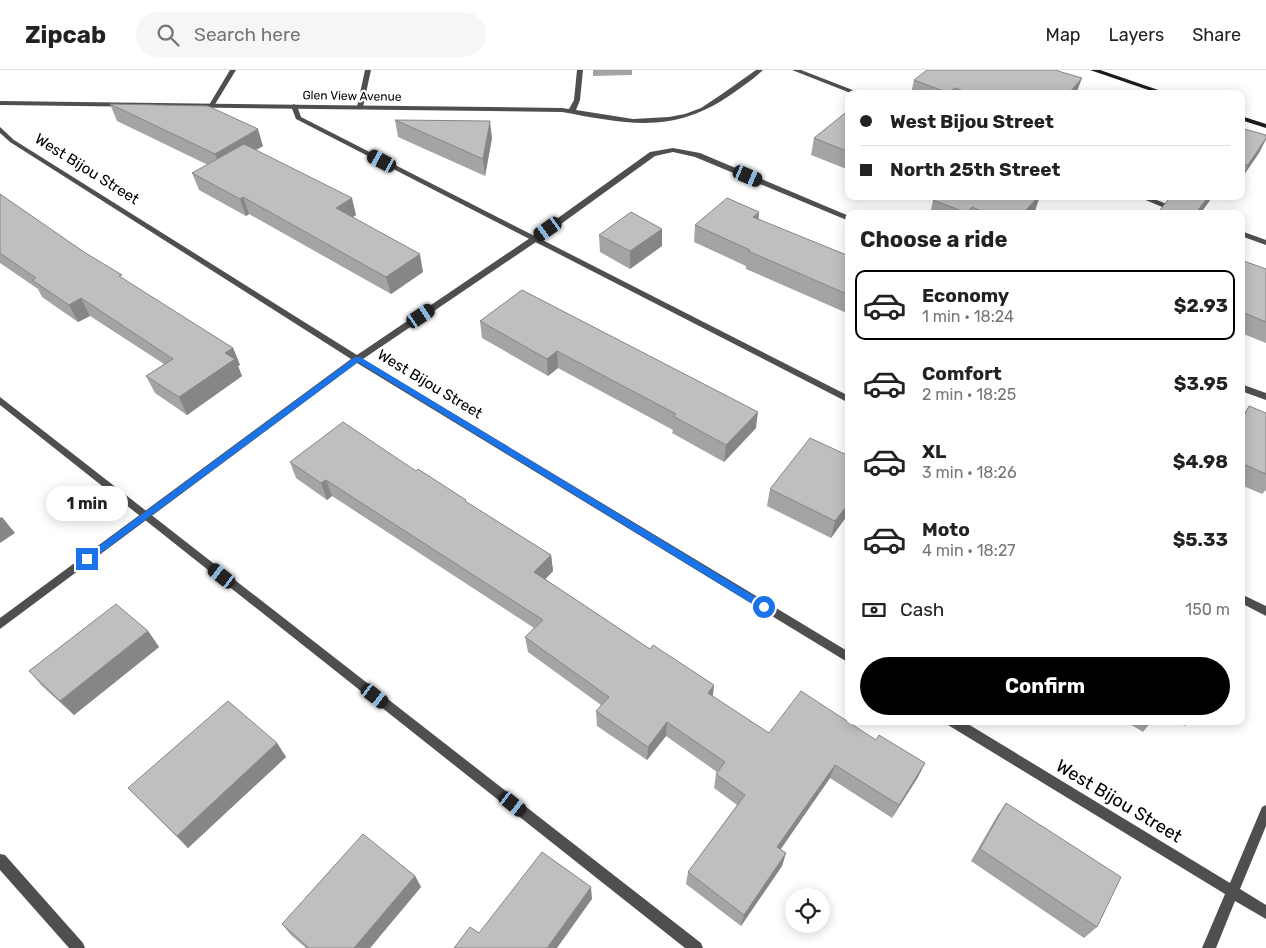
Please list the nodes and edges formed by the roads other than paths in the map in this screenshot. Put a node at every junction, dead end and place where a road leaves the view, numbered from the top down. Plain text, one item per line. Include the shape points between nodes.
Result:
1 (233, 70) edge
2 (368, 70) edge
3 (580, 70) edge
4 (760, 70) edge
5 (796, 70) edge
6 (1094, 70) edge
7 (849, 90) edge
8 (1155, 90) edge
9 (0, 103) edge
10 (212, 105) junction
11 (294, 106) junction
12 (360, 107) junction
13 (572, 111) junction
14 (1245, 119) edge
15 (1266, 126) edge
16 (0, 129) edge
17 (1150, 200) edge
18 (1177, 210) edge
19 (845, 217) edge
20 (1245, 235) edge
21 (533, 240) junction
22 (1266, 243) edge
23 (357, 359) junction
24 (1245, 389) edge
25 (1266, 397) edge
26 (845, 398) edge
27 (0, 400) edge
28 (146, 516) junction
29 (1245, 600) edge
30 (1266, 611) edge
31 (0, 624) edge
32 (845, 656) edge
33 (959, 725) edge
34 (1266, 811) edge
35 (0, 860) edge
36 (1232, 892) junction
37 (1266, 912) edge
38 (78, 948) edge
39 (696, 948) edge
40 (1209, 948) edge

1 - 10 street
2 - 12 street
3 - 13 street via 577,100
4 - 13 street, Glen View Avenue via 702,110 668,119 634,120
5 - 7 street
6 - 8 main road
9 - 10 street, Glen View Avenue
10 - 11 street, Glen View Avenue
11 - 12 street, Glen View Avenue
11 - 21 street via 298,118
12 - 13 street, Glen View Avenue
14 - 15 main road
16 - 23 street, West Bijou Street via 12,141
17 - 18 street
19 - 21 street via 697,155 674,150 652,154
20 - 22 street
21 - 23 street
21 - 26 street
23 - 28 street
23 - 32 street, West Bijou Street
24 - 25 street
27 - 28 street
28 - 31 street
28 - 39 street
29 - 30 street
33 - 36 street, West Bijou Street
34 - 36 street
35 - 38 street
36 - 37 street, West Bijou Street
36 - 40 street

